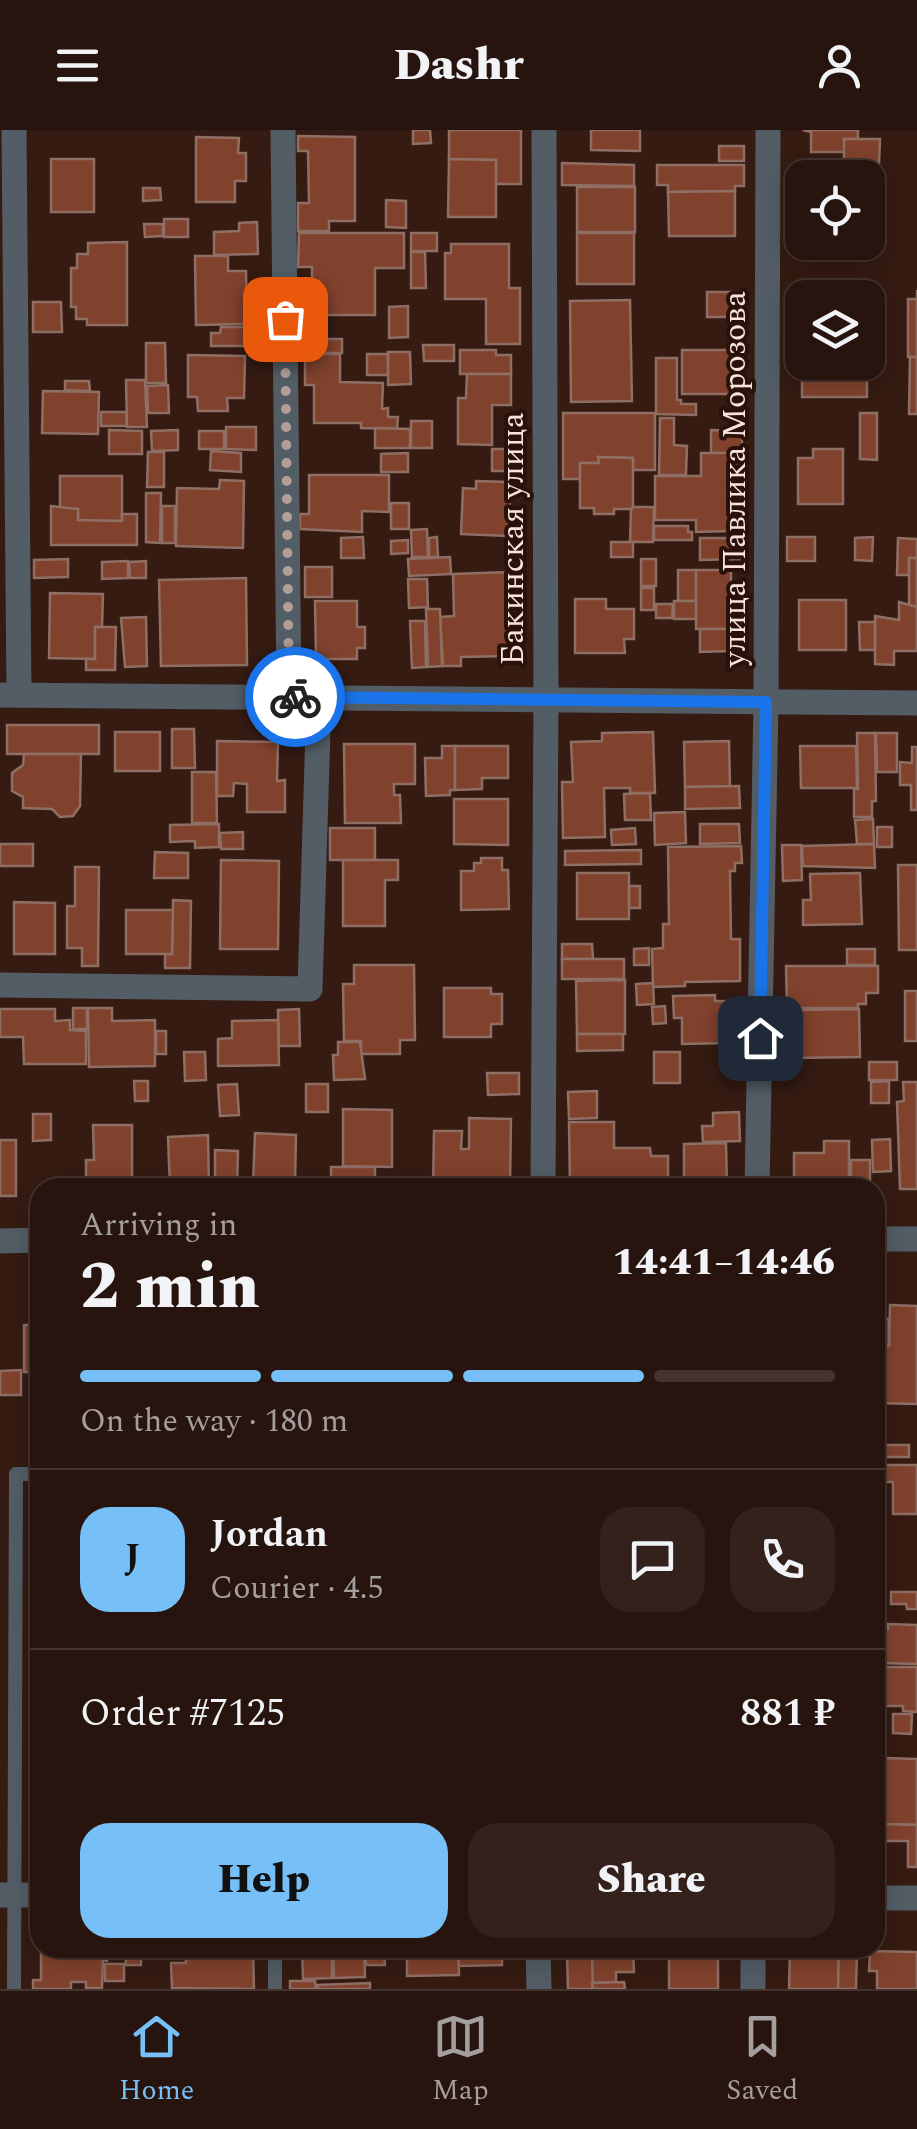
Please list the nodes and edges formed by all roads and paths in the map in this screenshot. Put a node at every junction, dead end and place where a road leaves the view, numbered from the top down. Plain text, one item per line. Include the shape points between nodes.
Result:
1 (14, 130) edge
2 (283, 130) edge
3 (544, 130) edge
4 (768, 130) edge
5 (9, 695) edge
6 (289, 697) junction
7 (319, 698) junction
8 (546, 700) junction
9 (766, 702) junction
10 (917, 703) edge
11 (0, 985) edge
12 (543, 1178) edge
13 (757, 1178) edge
14 (885, 1238) edge
15 (917, 1239) edge
16 (30, 1240) edge
17 (0, 1241) edge
18 (30, 1474) edge
19 (7, 1894) edge
20 (885, 1898) edge
21 (917, 1898) edge
22 (275, 1958) edge
23 (538, 1958) edge
24 (753, 1958) edge
25 (14, 1989) edge
26 (275, 1989) edge
27 (539, 1989) edge
28 (753, 1989) edge

1 - 5 street
2 - 6 street
3 - 8 street, Бакинская улица
4 - 9 street, улица Павлика Морозова
5 - 6 street
6 - 7 street
7 - 8 street
7 - 11 street via 310,989
8 - 9 street
8 - 12 street, Бакинская улица
9 - 10 street
9 - 13 street, улица Павлика Морозова
14 - 15 street
16 - 17 street
18 - 19 lane via 16,1474
19 - 25 lane
20 - 21 street
22 - 26 lane
23 - 27 street
24 - 28 street

